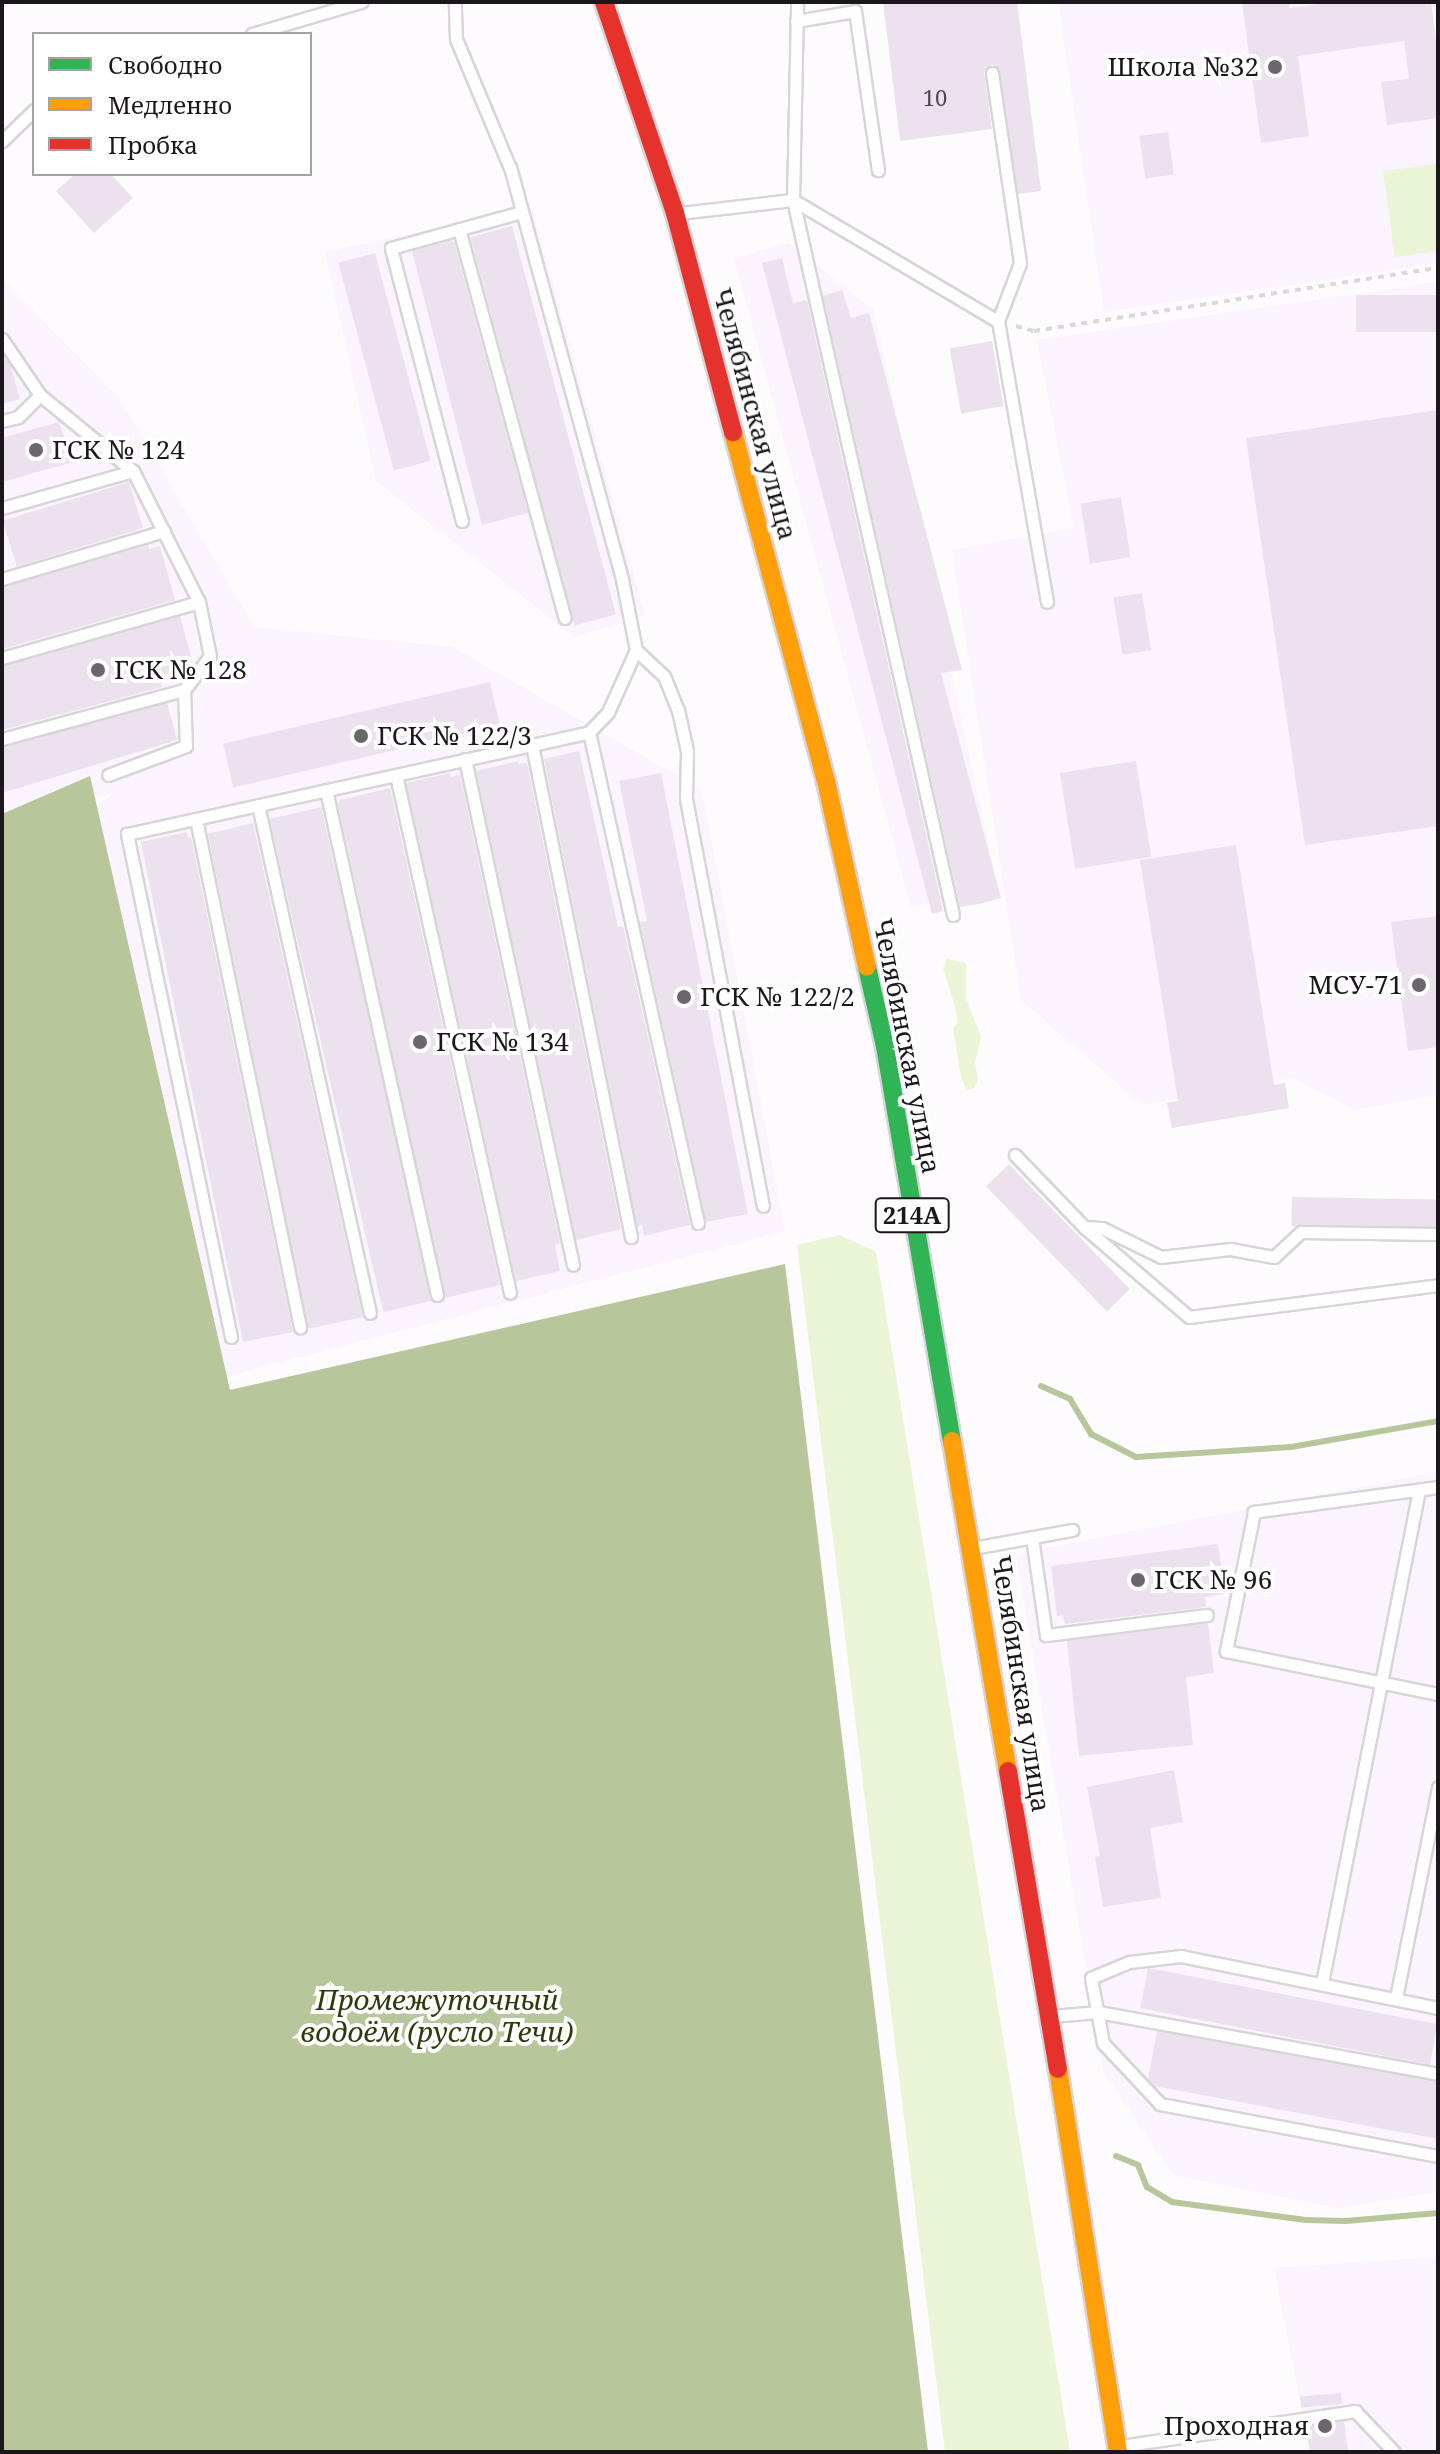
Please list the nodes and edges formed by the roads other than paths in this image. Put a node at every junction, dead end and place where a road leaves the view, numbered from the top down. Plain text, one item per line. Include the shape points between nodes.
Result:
1 (361, 2) edge
2 (455, 2) edge
3 (604, 2) edge
4 (797, 2) edge
5 (796, 21) junction
6 (259, 32) edge
7 (992, 73) dead end
8 (32, 112) edge
9 (2, 141) edge
10 (878, 170) dead end
11 (793, 200) junction
12 (522, 212) junction
13 (675, 213) junction
14 (459, 229) junction
15 (998, 321) junction
16 (2, 339) edge
17 (40, 395) junction
18 (2, 421) edge
19 (133, 471) junction
20 (2, 508) edge
21 (462, 521) dead end
22 (164, 531) junction
23 (2, 579) edge
24 (199, 602) junction
25 (1047, 602) dead end
26 (565, 618) dead end
27 (636, 650) junction
28 (2, 658) edge
29 (184, 690) junction
30 (589, 732) junction
31 (2, 739) edge
32 (532, 745) junction
33 (465, 759) junction
34 (108, 775) dead end
35 (396, 775) junction
36 (326, 790) junction
37 (258, 805) junction
38 (196, 819) junction
39 (953, 915) dead end
40 (1015, 1155) dead end
41 (763, 1206) dead end
42 (698, 1223) dead end
43 (1084, 1227) junction
44 (1438, 1234) edge
45 (631, 1237) dead end
46 (573, 1265) dead end
47 (1438, 1285) edge
48 (510, 1293) dead end
49 (437, 1295) dead end
50 (370, 1313) dead end
51 (300, 1327) dead end
52 (231, 1337) dead end
53 (1438, 1487) edge
54 (1419, 1490) junction
55 (1072, 1530) dead end
56 (1032, 1537) junction
57 (972, 1548) junction
58 (1207, 1615) dead end
59 (1381, 1682) junction
60 (1438, 1694) edge
61 (1438, 1787) edge
62 (1322, 1983) junction
63 (1396, 1998) junction
64 (1438, 2008) edge
65 (1098, 2012) junction
66 (1050, 2016) junction
67 (1438, 2074) edge
68 (1438, 2156) edge
69 (1117, 2449) edge
70 (1394, 2452) edge

1 - 6 lane
2 - 12 lane via 456,39 493,122
3 - 13 main road, Челябинская улица / 214А
4 - 5 lane
5 - 10 lane via 855,11
5 - 11 lane
7 - 15 lane via 1020,263
8 - 9 lane
11 - 13 lane
11 - 15 lane
11 - 39 lane
12 - 14 lane
12 - 27 lane via 622,579
13 - 57 main road, Челябинская улица / 214А via 826,781 885,1046
14 - 21 lane via 391,248
14 - 26 lane
15 - 25 lane
16 - 17 lane
17 - 18 lane via 18,417
17 - 19 lane
19 - 20 lane
19 - 22 lane
22 - 23 lane
22 - 24 lane
24 - 28 lane
24 - 29 lane via 210,656
27 - 30 lane via 608,712
27 - 41 lane via 664,676 678,710 687,751 686,799
29 - 31 lane
29 - 34 lane via 186,746
30 - 32 lane
30 - 42 lane
32 - 33 lane
32 - 45 lane
33 - 35 lane
33 - 46 lane
35 - 36 lane
35 - 48 lane
36 - 37 lane
36 - 49 lane
37 - 38 lane
37 - 50 lane
38 - 51 lane
38 - 52 lane via 127,834
40 - 43 lane
43 - 44 lane via 1102,1228 1161,1257 1230,1249 1274,1257 1301,1232
43 - 47 lane via 1189,1317
53 - 54 lane
54 - 59 lane
54 - 59 lane via 1254,1512 1226,1651
55 - 56 lane
56 - 57 lane
56 - 58 lane via 1046,1635
57 - 66 main road, Челябинская улица / 214А
59 - 60 lane
59 - 62 lane
61 - 63 lane
62 - 63 lane
62 - 65 lane via 1181,1956 1129,1962 1091,1978
63 - 64 lane
65 - 66 lane
65 - 67 lane
65 - 68 lane via 1103,2043 1160,2104
66 - 69 main road, Челябинская улица / 214А
69 - 70 lane via 1355,2411

